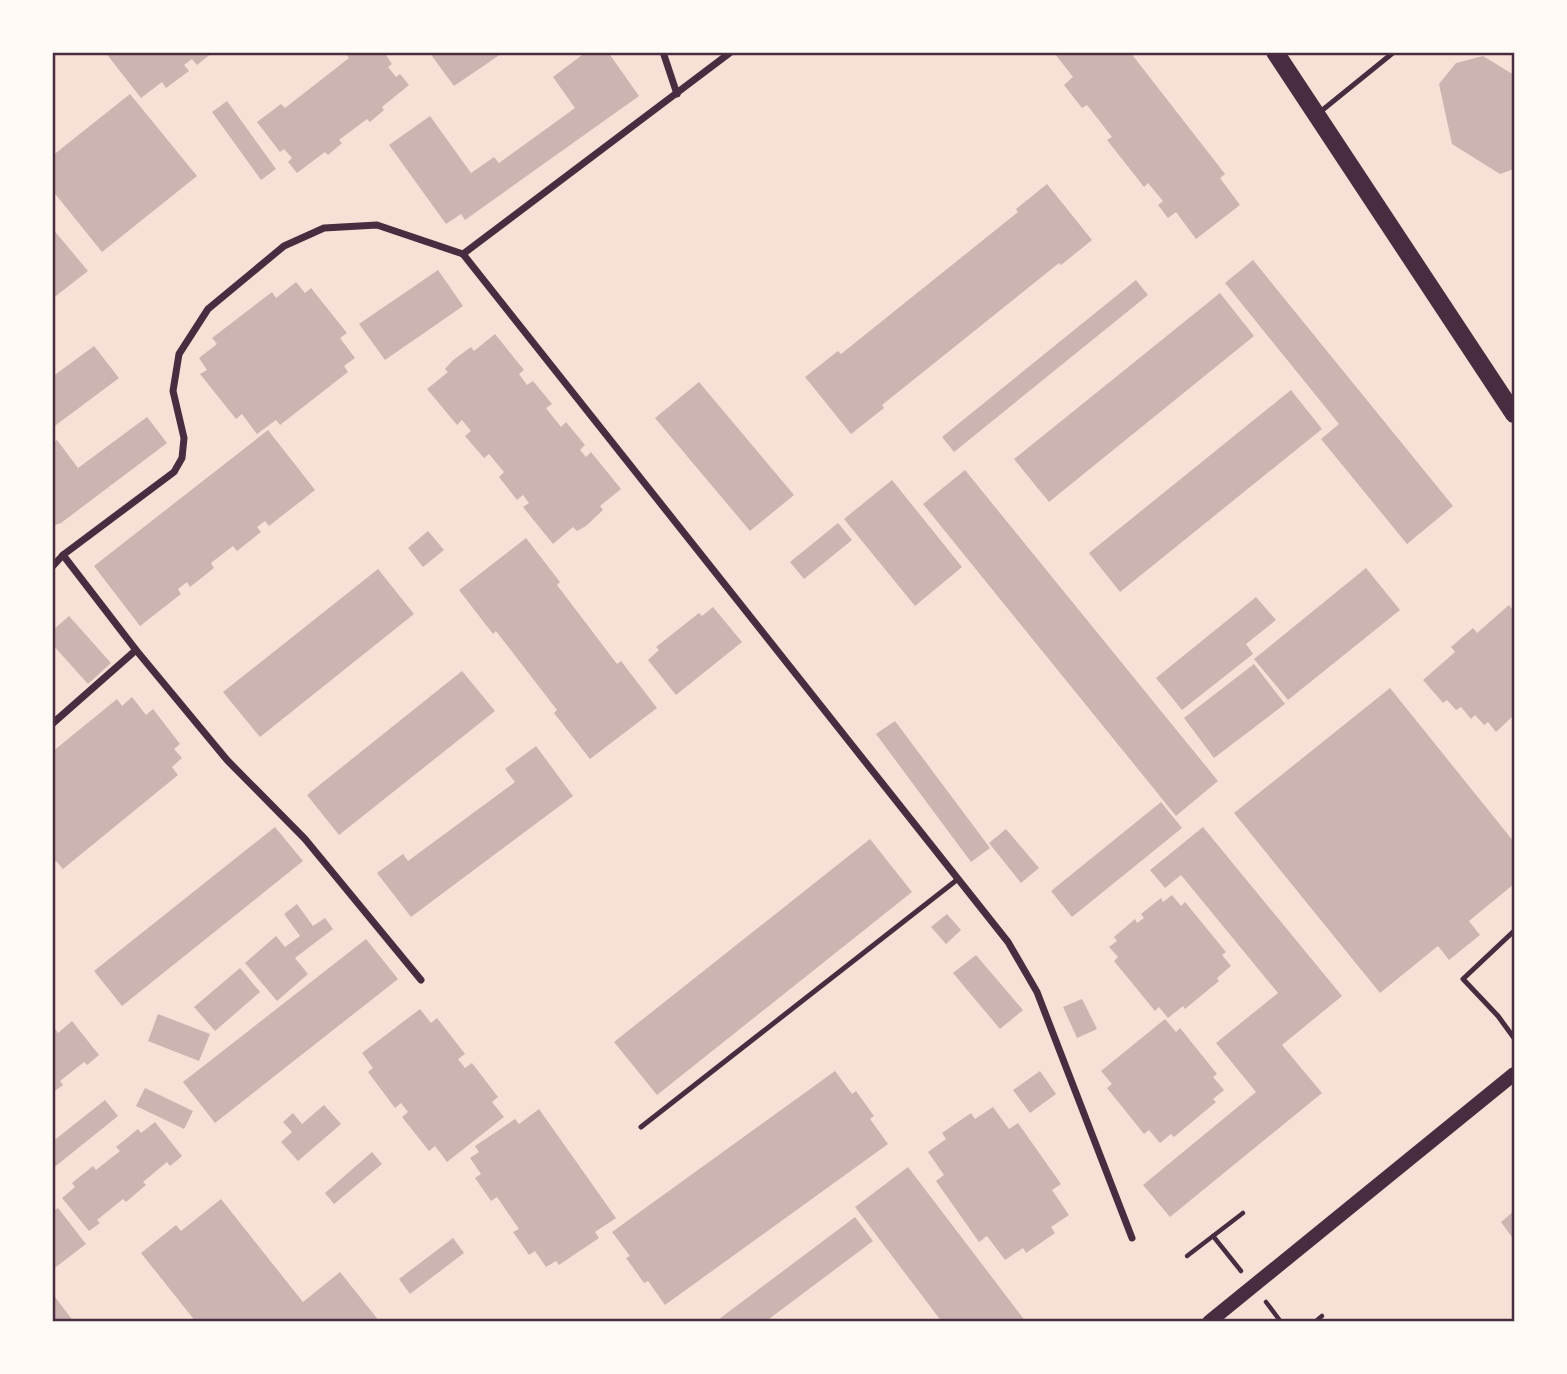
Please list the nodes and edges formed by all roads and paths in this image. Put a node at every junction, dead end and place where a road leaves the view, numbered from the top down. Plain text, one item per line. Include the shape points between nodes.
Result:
1 (663, 52) edge
2 (731, 52) edge
3 (1275, 52) edge
4 (1394, 52) edge
5 (677, 94) junction
6 (1317, 114) junction
7 (463, 254) junction
8 (1514, 414) edge
9 (63, 555) junction
10 (52, 567) edge
11 (136, 650) junction
12 (52, 724) edge
13 (958, 878) junction
14 (1514, 931) edge
15 (421, 980) dead end
16 (1514, 1038) edge
17 (1514, 1074) edge
18 (641, 1127) dead end
19 (1243, 1213) dead end
20 (1132, 1238) dead end
21 (1187, 1256) dead end
22 (1322, 1316) dead end
23 (1209, 1321) edge
24 (1315, 1321) edge

1 - 5 street
2 - 5 street
3 - 6 main road
4 - 6 lane
5 - 7 street
6 - 8 main road
7 - 9 street via 377,225 324,228 284,246 208,309 179,354 173,391 184,438 182,458 174,472
7 - 13 street
9 - 10 street
9 - 11 street
11 - 12 street
11 - 15 street via 226,760 305,839
13 - 18 lane
13 - 20 street via 1008,942 1037,992
14 - 16 lane via 1463,979
17 - 23 main road
19 - 21 path
22 - 24 path

